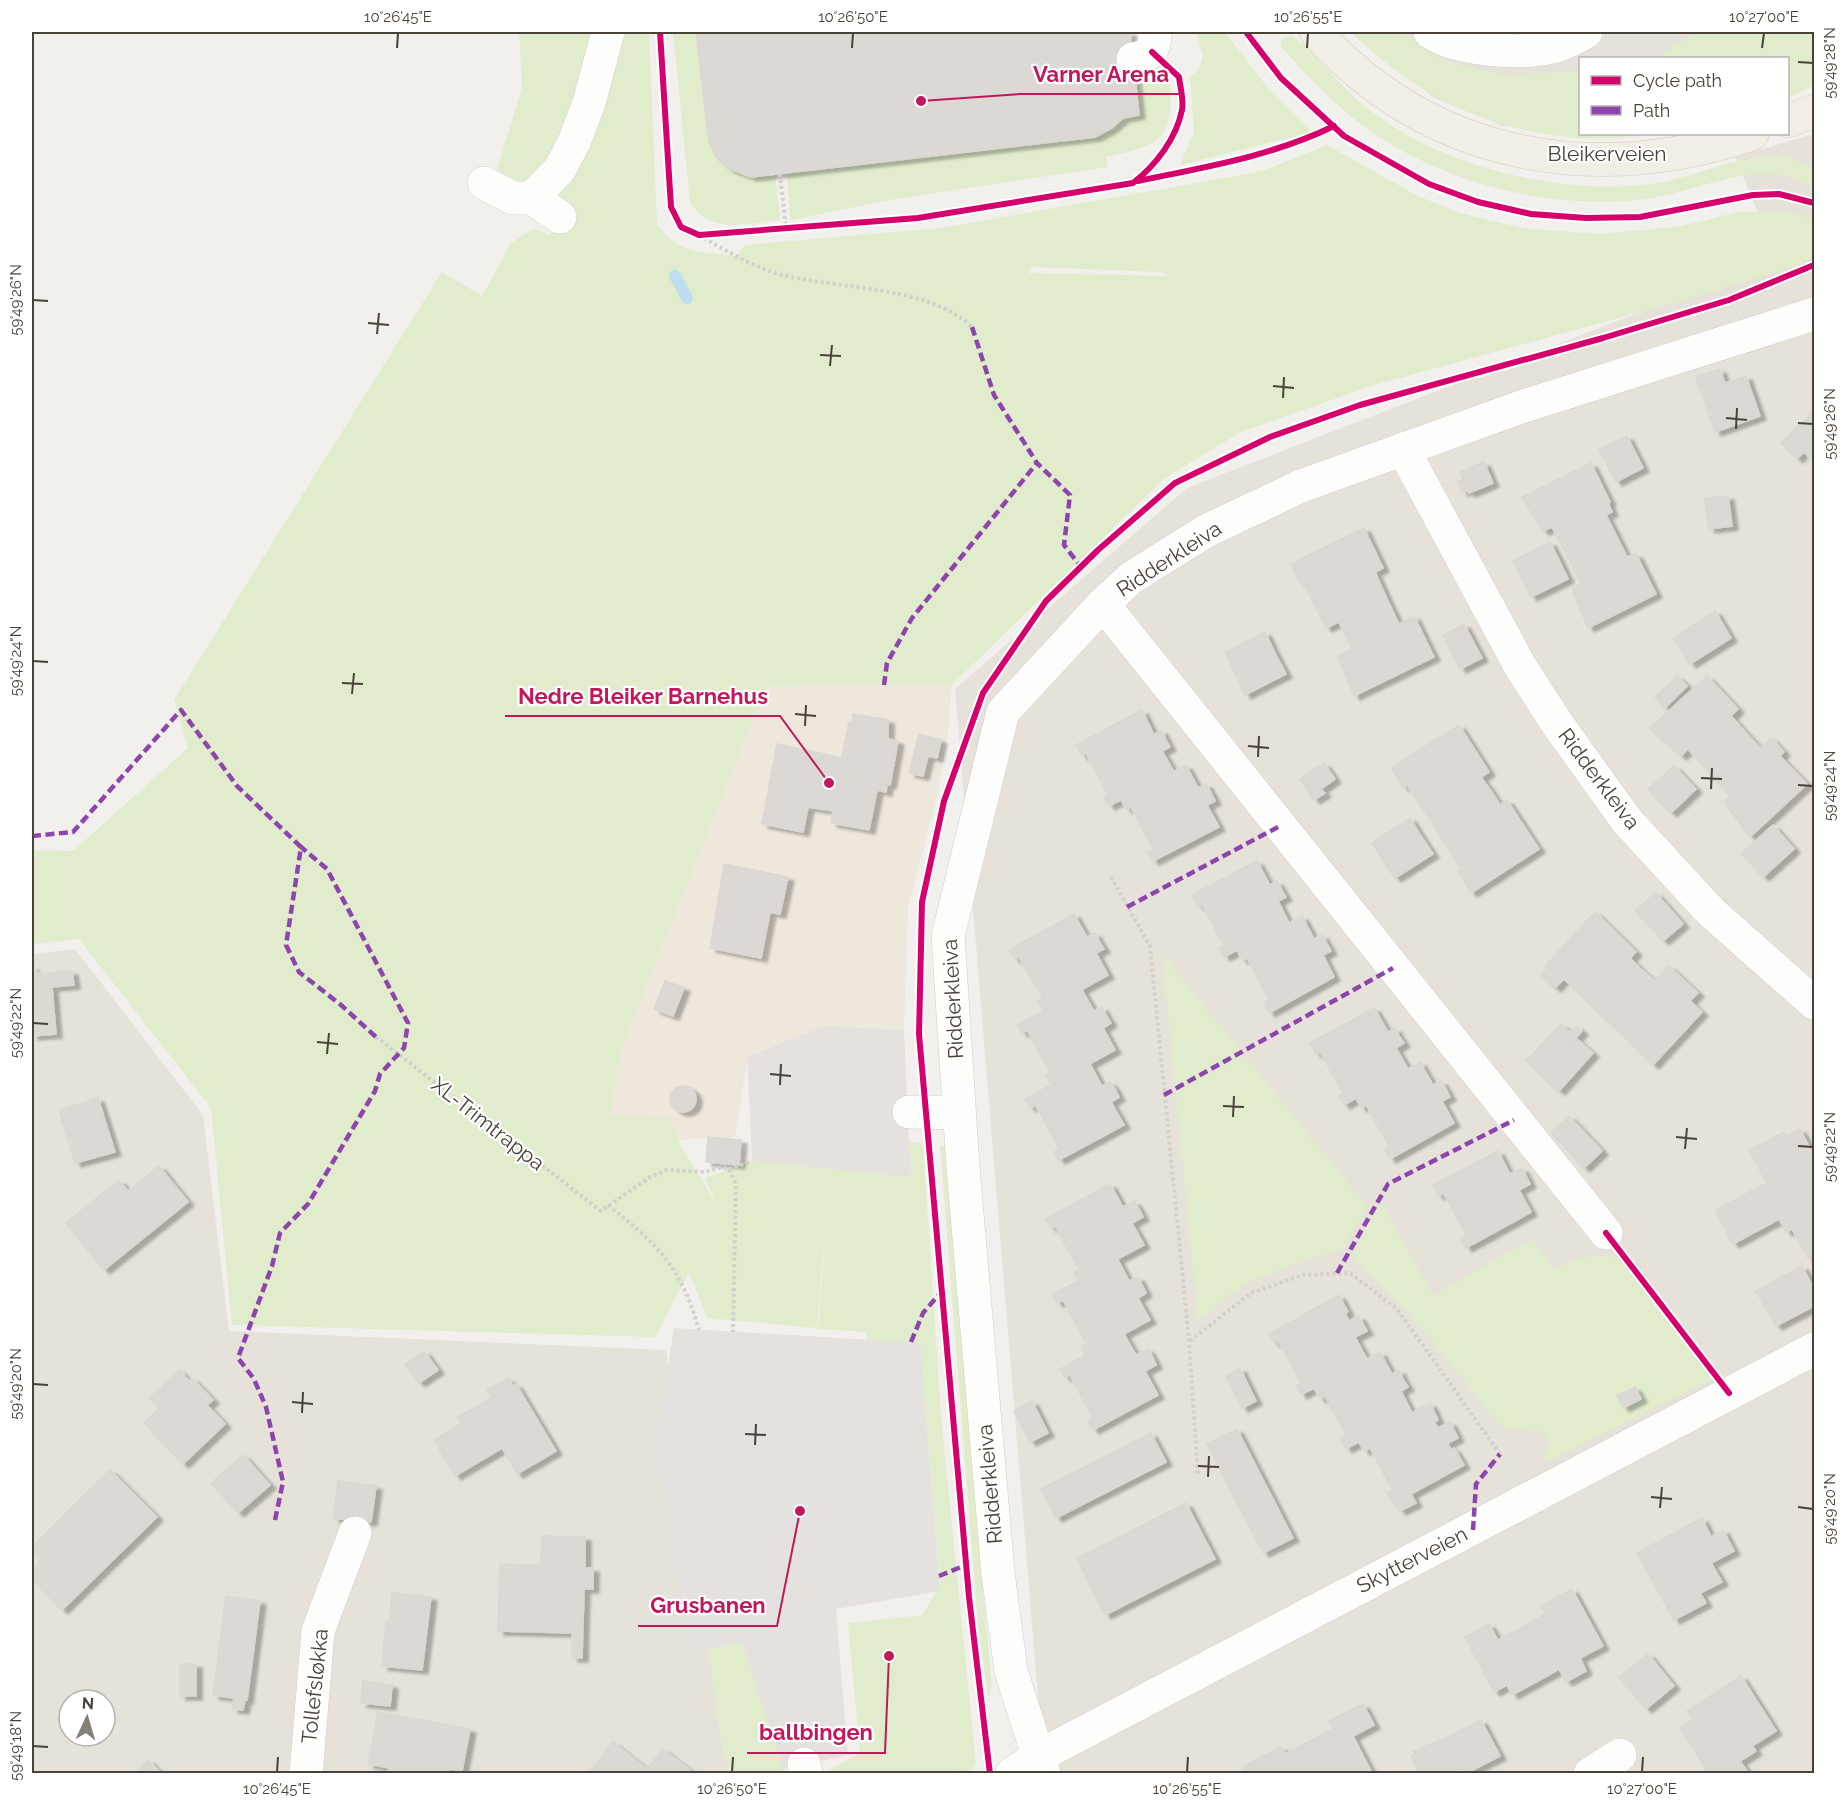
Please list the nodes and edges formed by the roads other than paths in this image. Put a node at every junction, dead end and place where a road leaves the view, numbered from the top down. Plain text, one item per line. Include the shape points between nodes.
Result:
1 (608, 32) edge
2 (1155, 32) edge
3 (1316, 32) edge
4 (1430, 32) edge
5 (1586, 32) edge
6 (1133, 59) dead end
7 (1815, 111) edge
8 (1789, 121) edge
9 (1748, 135) edge
10 (483, 183) dead end
11 (532, 198) junction
12 (560, 217) dead end
13 (1815, 314) edge
14 (1404, 449) junction
15 (1103, 604) junction
16 (1815, 1003) edge
17 (909, 1112) dead end
18 (959, 1113) junction
19 (1606, 1233) dead end
20 (1812, 1356) edge
21 (355, 1533) dead end
22 (1620, 1755) dead end
23 (1031, 1768) edge
24 (306, 1773) edge
25 (1590, 1773) edge

1 - 11 street via 574,142 560,169
2 - 6 street via 1152,52
3 - 9 main road, Bleikerveien via 1395,101 1448,130 1502,148 1558,157 1630,157 1680,154
4 - 5 street via 1439,38 1497,51 1553,47
7 - 8 main road
10 - 11 street via 513,198
11 - 12 street
13 - 14 street, Ridderkleiva via 1532,403
14 - 15 street, Ridderkleiva via 1301,486 1206,531 1131,578
14 - 16 street, Ridderkleiva via 1520,666 1627,821 1711,912
15 - 18 street, Ridderkleiva via 1003,712 948,936
15 - 19 street
17 - 18 street
18 - 23 street, Ridderkleiva via 998,1573 1011,1671
20 - 23 street, Skytterveien
21 - 24 street, Tollefsløkka via 318,1631
22 - 25 street

